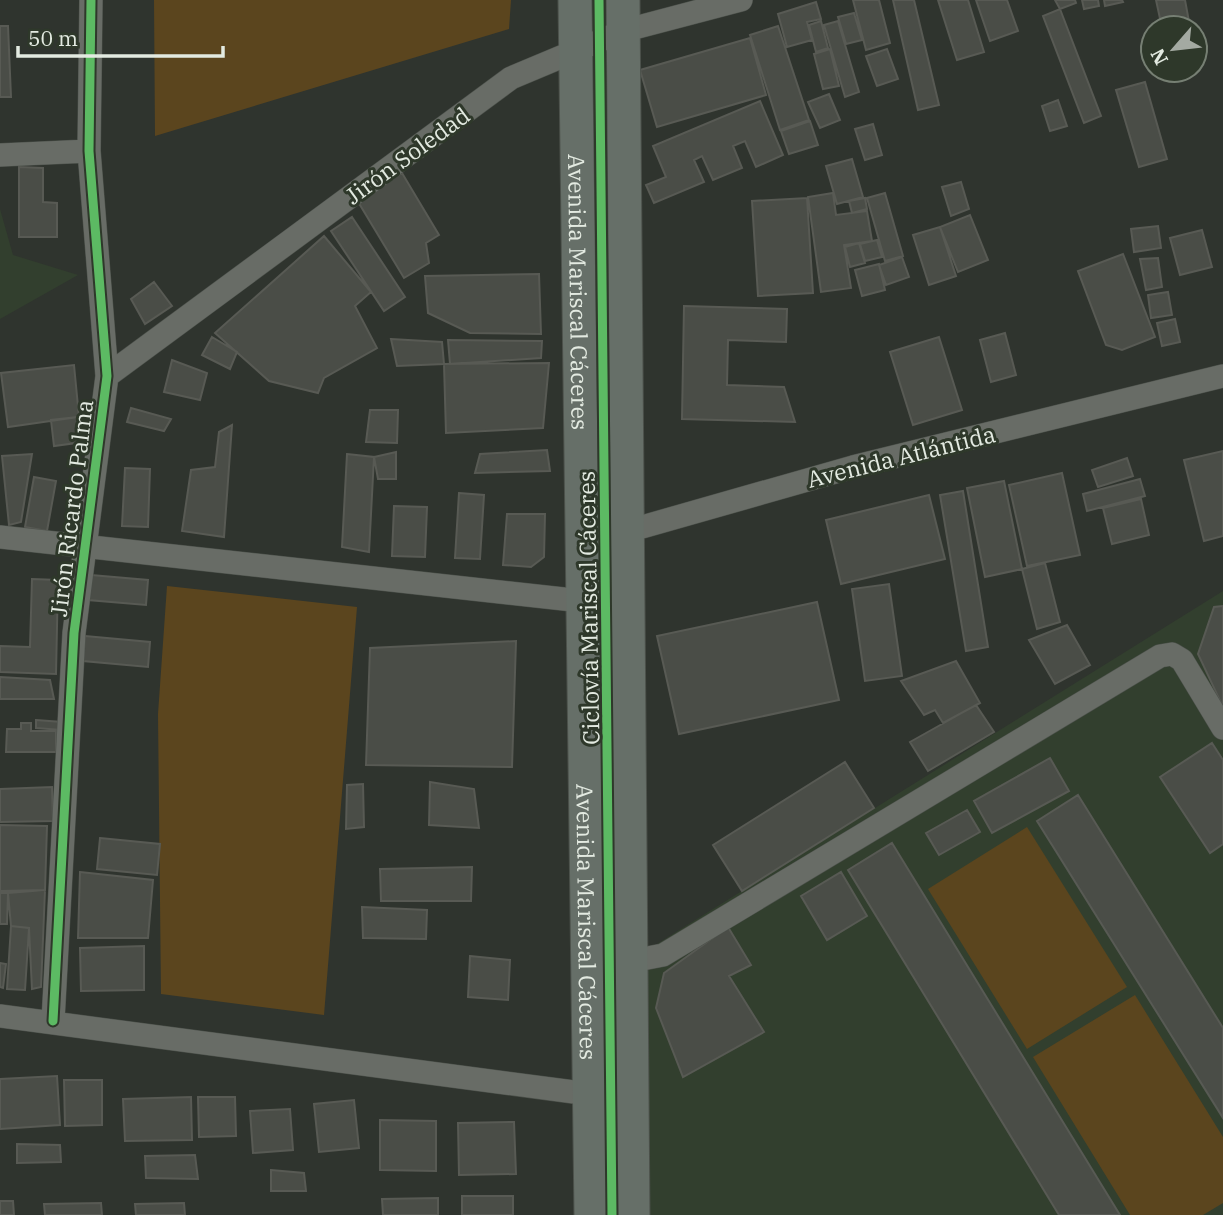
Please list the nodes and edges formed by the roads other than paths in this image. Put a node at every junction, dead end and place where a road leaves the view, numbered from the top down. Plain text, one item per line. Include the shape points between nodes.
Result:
1 (92, 0) edge
2 (575, 0) edge
3 (741, 0) edge
4 (623, 16) edge
5 (575, 51) junction
6 (89, 151) junction
7 (0, 155) edge
8 (107, 376) junction
9 (1223, 376) edge
10 (628, 531) junction
11 (0, 537) edge
12 (581, 541) junction
13 (88, 546) junction
14 (582, 601) junction
15 (628, 604) junction
16 (1223, 728) edge
17 (632, 961) junction
18 (0, 1016) edge
19 (53, 1021) junction
20 (632, 1090) junction
21 (589, 1094) junction
22 (591, 1215) edge
23 (633, 1215) edge

1 - 6 street, Jirón Ricardo Palma
2 - 5 main road, Avenida Mariscal Cáceres
3 - 4 street, Jirón Soledad
4 - 5 street, Jirón Soledad
4 - 10 main road, Avenida Mariscal Cáceres
5 - 8 street, Jirón Soledad via 510,78
5 - 12 main road, Avenida Mariscal Cáceres
6 - 7 street
6 - 8 street, Jirón Ricardo Palma
8 - 13 street, Jirón Ricardo Palma
9 - 10 street, Avenida Atlántida via 853,467
10 - 12 street, Avenida Atlántida
10 - 15 main road, Avenida Mariscal Cáceres
11 - 13 street
12 - 14 main road, Avenida Mariscal Cáceres
13 - 14 street
13 - 19 street, Jirón Ricardo Palma via 75,633
14 - 15 street
14 - 21 main road, Avenida Mariscal Cáceres
15 - 17 main road, Avenida Mariscal Cáceres
16 - 17 street via 1182,660 1172,654 1160,656 663,956
17 - 20 main road, Avenida Mariscal Cáceres
18 - 19 street
19 - 21 street
20 - 21 street
20 - 23 main road, Avenida Mariscal Cáceres
21 - 22 main road, Avenida Mariscal Cáceres

